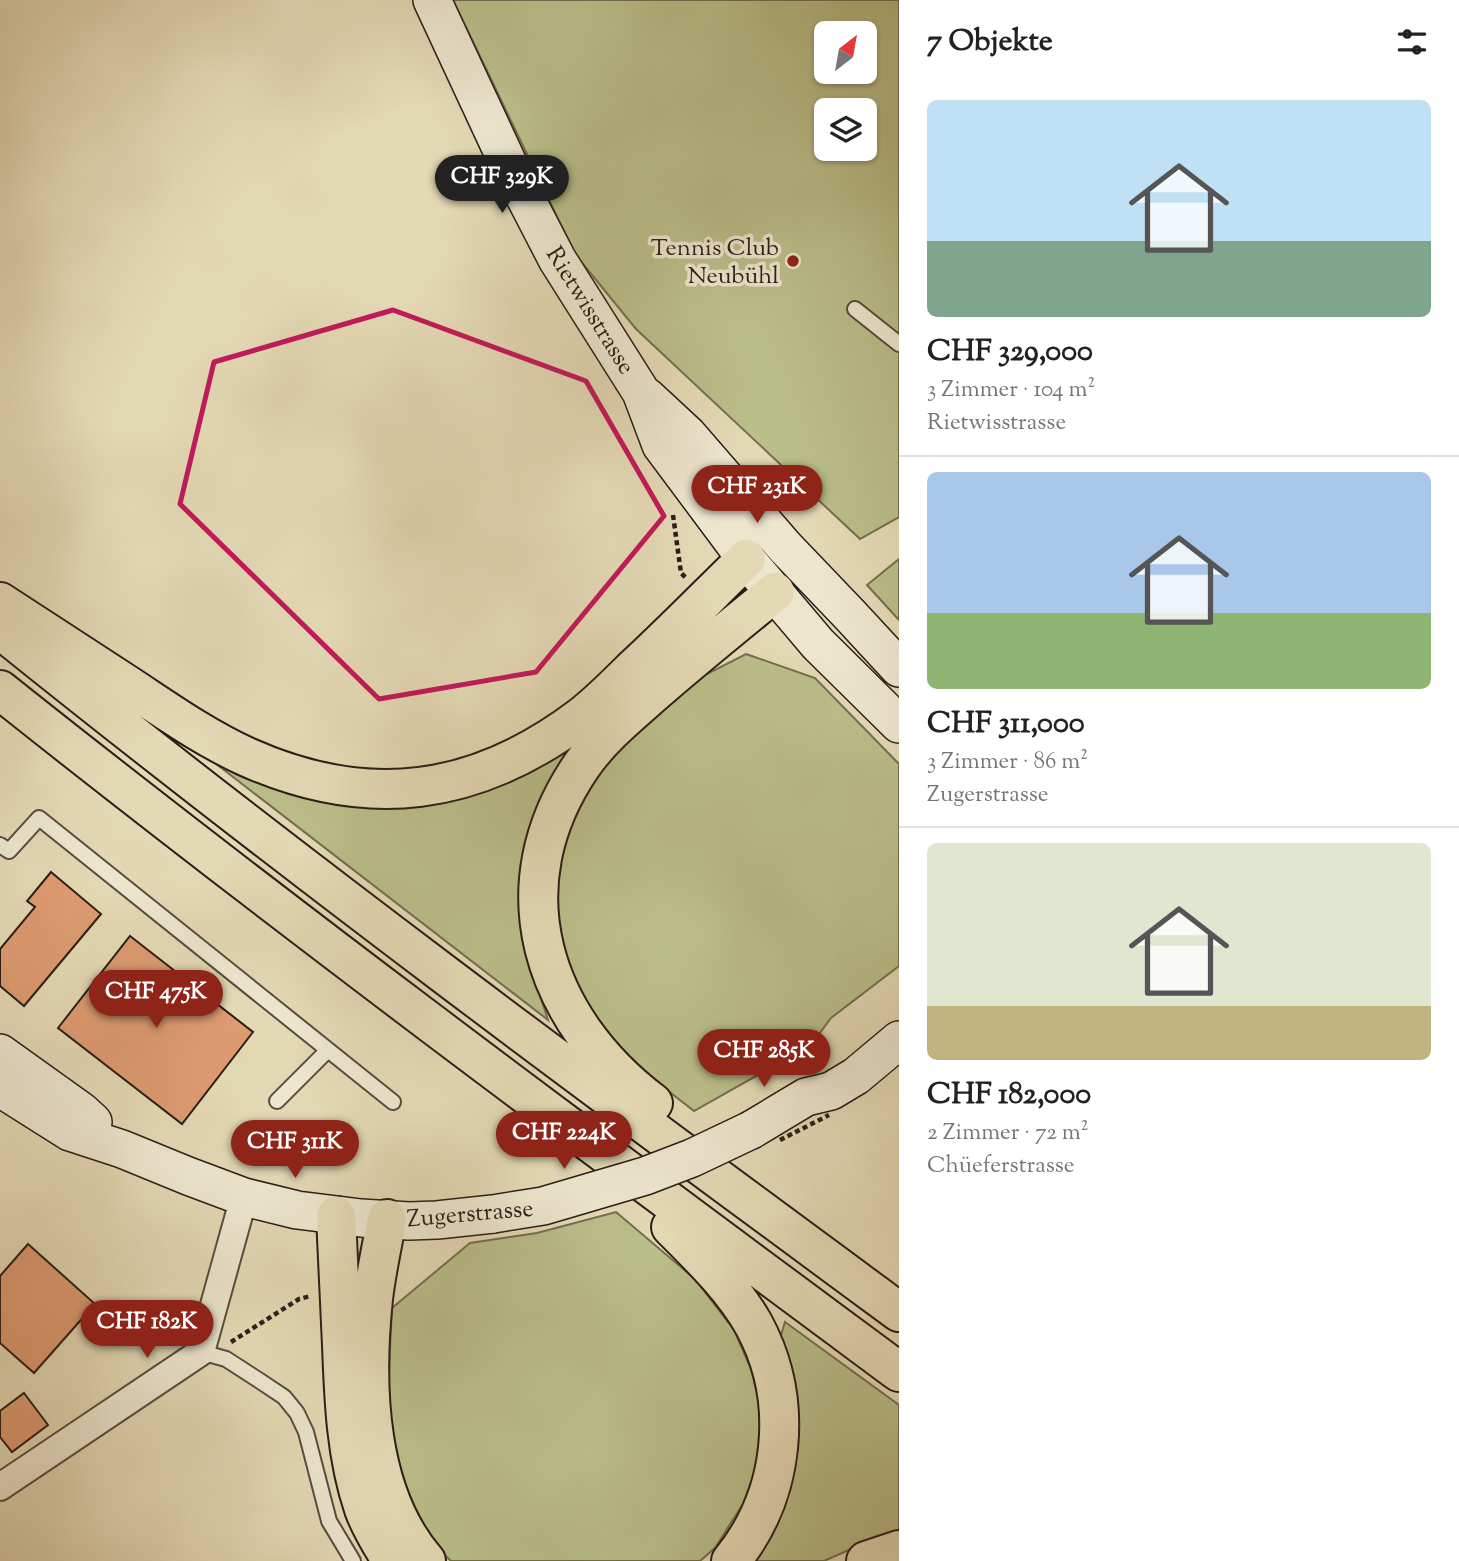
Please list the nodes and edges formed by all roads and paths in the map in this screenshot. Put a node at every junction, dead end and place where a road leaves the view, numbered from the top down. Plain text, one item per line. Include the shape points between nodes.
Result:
1 (432, 0) edge
2 (855, 309) dead end
3 (899, 344) edge
4 (641, 392) junction
5 (671, 504) dead end
6 (785, 547) junction
7 (746, 559) junction
8 (775, 592) junction
9 (704, 600) junction
10 (0, 602) edge
11 (0, 629) edge
12 (899, 668) edge
13 (0, 690) edge
14 (899, 724) edge
15 (0, 845) edge
16 (899, 1011) edge
17 (899, 1040) edge
18 (328, 1050) junction
19 (0, 1053) edge
20 (0, 1088) edge
21 (806, 1097) junction
22 (277, 1101) dead end
23 (393, 1102) dead end
24 (584, 1138) junction
25 (122, 1149) junction
26 (244, 1197) junction
27 (337, 1216) junction
28 (387, 1219) junction
29 (312, 1295) dead end
30 (899, 1303) edge
31 (899, 1312) edge
32 (201, 1352) junction
33 (899, 1372) edge
34 (0, 1487) edge
35 (899, 1550) edge
36 (353, 1561) edge
37 (392, 1561) edge
38 (426, 1561) edge
39 (731, 1561) edge
40 (866, 1561) edge

1 - 4 main road, Rietwisstrasse via 557,259
2 - 3 lane
4 - 6 main road, Rietwisstrasse via 688,435
4 - 7 main road, Rietwisstrasse via 661,445
5 - 9 path via 681,573
6 - 7 main road
6 - 8 main road
6 - 12 main road, Rietwisstrasse
7 - 8 main road, Rietwisstrasse
7 - 9 highway
8 - 14 main road, Rietwisstrasse via 818,644
8 - 30 highway via 626,718 583,764 565,792 543,855 540,928 552,975 567,1008 618,1073 864,1263
9 - 10 highway via 604,697 530,751 458,780 377,789 317,781 246,756 175,716
11 - 31 highway via 512,1025
13 - 24 highway
15 - 18 lane via 9,851 39,818
16 - 21 main road, Zugerstrasse via 817,1080
17 - 21 main road, Zugerstrasse via 856,1076 831,1091
18 - 22 lane
18 - 23 lane
19 - 25 main road, Zugerstrasse via 82,1111
20 - 25 main road, Zugerstrasse via 70,1132
21 - 28 main road, Zugerstrasse, bridge via 751,1130 645,1177 543,1206 437,1220
24 - 33 highway
24 - 39 highway via 726,1285 754,1325 769,1361 778,1396 780,1435 775,1470 757,1522
25 - 26 main road, Zugerstrasse
26 - 27 main road, Zugerstrasse
26 - 32 street
27 - 28 main road, Zugerstrasse
27 - 37 highway via 348,1440 365,1511
28 - 38 highway via 370,1338 372,1420 390,1500
29 - 32 path via 223,1347
32 - 34 street
32 - 36 lane via 226,1359 284,1397 297,1413 329,1521
35 - 40 highway

